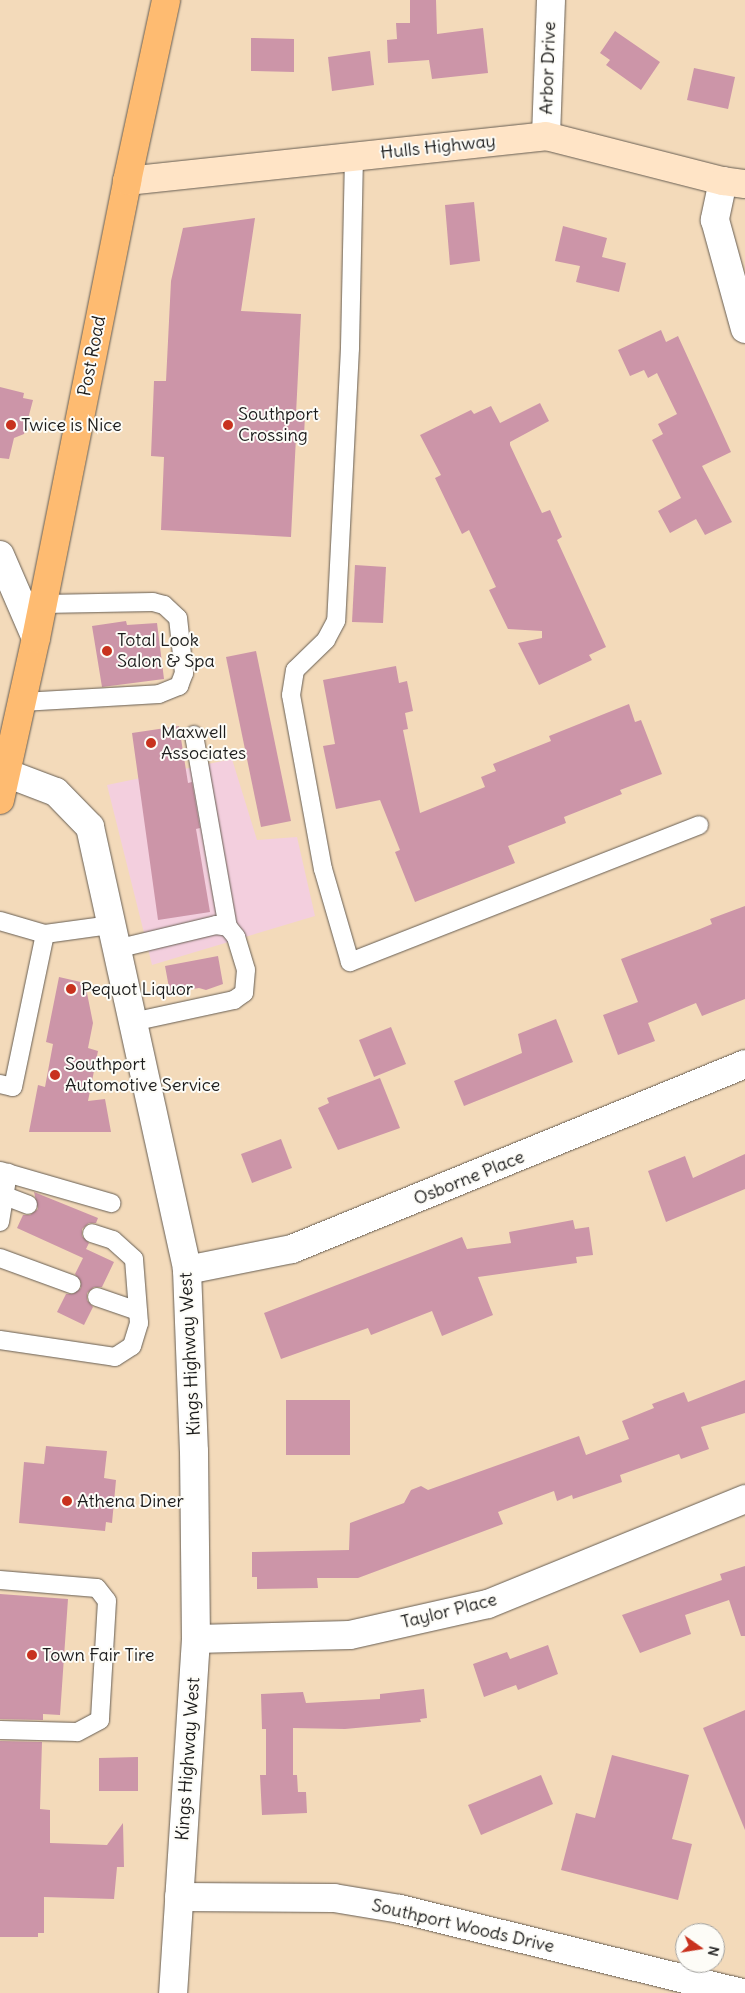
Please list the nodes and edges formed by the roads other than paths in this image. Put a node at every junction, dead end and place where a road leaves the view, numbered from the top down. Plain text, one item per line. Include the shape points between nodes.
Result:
1 (166, 0) edge
2 (550, 0) edge
3 (546, 136) junction
4 (354, 156) junction
5 (127, 181) junction
6 (734, 183) edge
7 (745, 329) edge
8 (0, 555) edge
9 (43, 604) junction
10 (36, 638) junction
11 (22, 702) junction
12 (194, 735) dead end
13 (3, 773) edge
14 (0, 800) edge
15 (699, 825) dead end
16 (0, 921) edge
17 (228, 927) junction
18 (45, 934) junction
19 (114, 937) junction
20 (132, 1022) junction
21 (745, 1064) edge
22 (0, 1084) edge
23 (4, 1172) edge
24 (2, 1195) edge
25 (111, 1203) dead end
26 (28, 1205) dead end
27 (0, 1222) edge
28 (92, 1233) dead end
29 (0, 1258) edge
30 (187, 1270) junction
31 (71, 1284) dead end
32 (98, 1296) dead end
33 (138, 1311) junction
34 (0, 1340) edge
35 (745, 1499) edge
36 (0, 1580) edge
37 (196, 1639) junction
38 (0, 1730) edge
39 (179, 1897) junction
40 (173, 1993) edge
41 (742, 1993) edge

1 - 5 main road, Post Road
2 - 3 street, Arbor Drive
3 - 4 street, Hulls Highway
3 - 6 street, Hulls Highway
4 - 5 street, Hulls Highway
4 - 15 lane via 350,348 336,621 326,640 295,670 291,695 323,869 350,962
5 - 9 main road, Post Road
6 - 7 street via 715,220
8 - 10 street
9 - 10 main road, Post Road
9 - 11 lane via 153,602 164,605 178,618 184,673 179,686 159,694
10 - 11 main road, Post Road
11 - 13 main road, Post Road
12 - 17 lane
13 - 14 main road, Post Road
13 - 19 street, Kings Highway West via 56,792 90,827
16 - 18 lane
17 - 19 lane via 203,926
17 - 20 lane via 236,937 246,970 244,993 234,1000
18 - 19 lane
18 - 22 lane via 13,1087
19 - 20 street, Kings Highway West
20 - 30 street, Kings Highway West
21 - 30 street, Osborne Place via 292,1250
23 - 24 lane
23 - 25 lane
24 - 26 lane
24 - 27 lane
28 - 33 lane via 113,1240 134,1259
29 - 31 lane
30 - 37 street, Kings Highway West via 194,1451
32 - 33 lane
33 - 34 lane via 139,1323 132,1346 115,1357
35 - 37 street, Taylor Place via 488,1604 350,1635
36 - 38 lane via 97,1588 107,1601 100,1720 77,1732
37 - 39 street, Kings Highway West
39 - 40 street, Kings Highway West
39 - 41 street, Southport Woods Drive via 334,1898 400,1909

